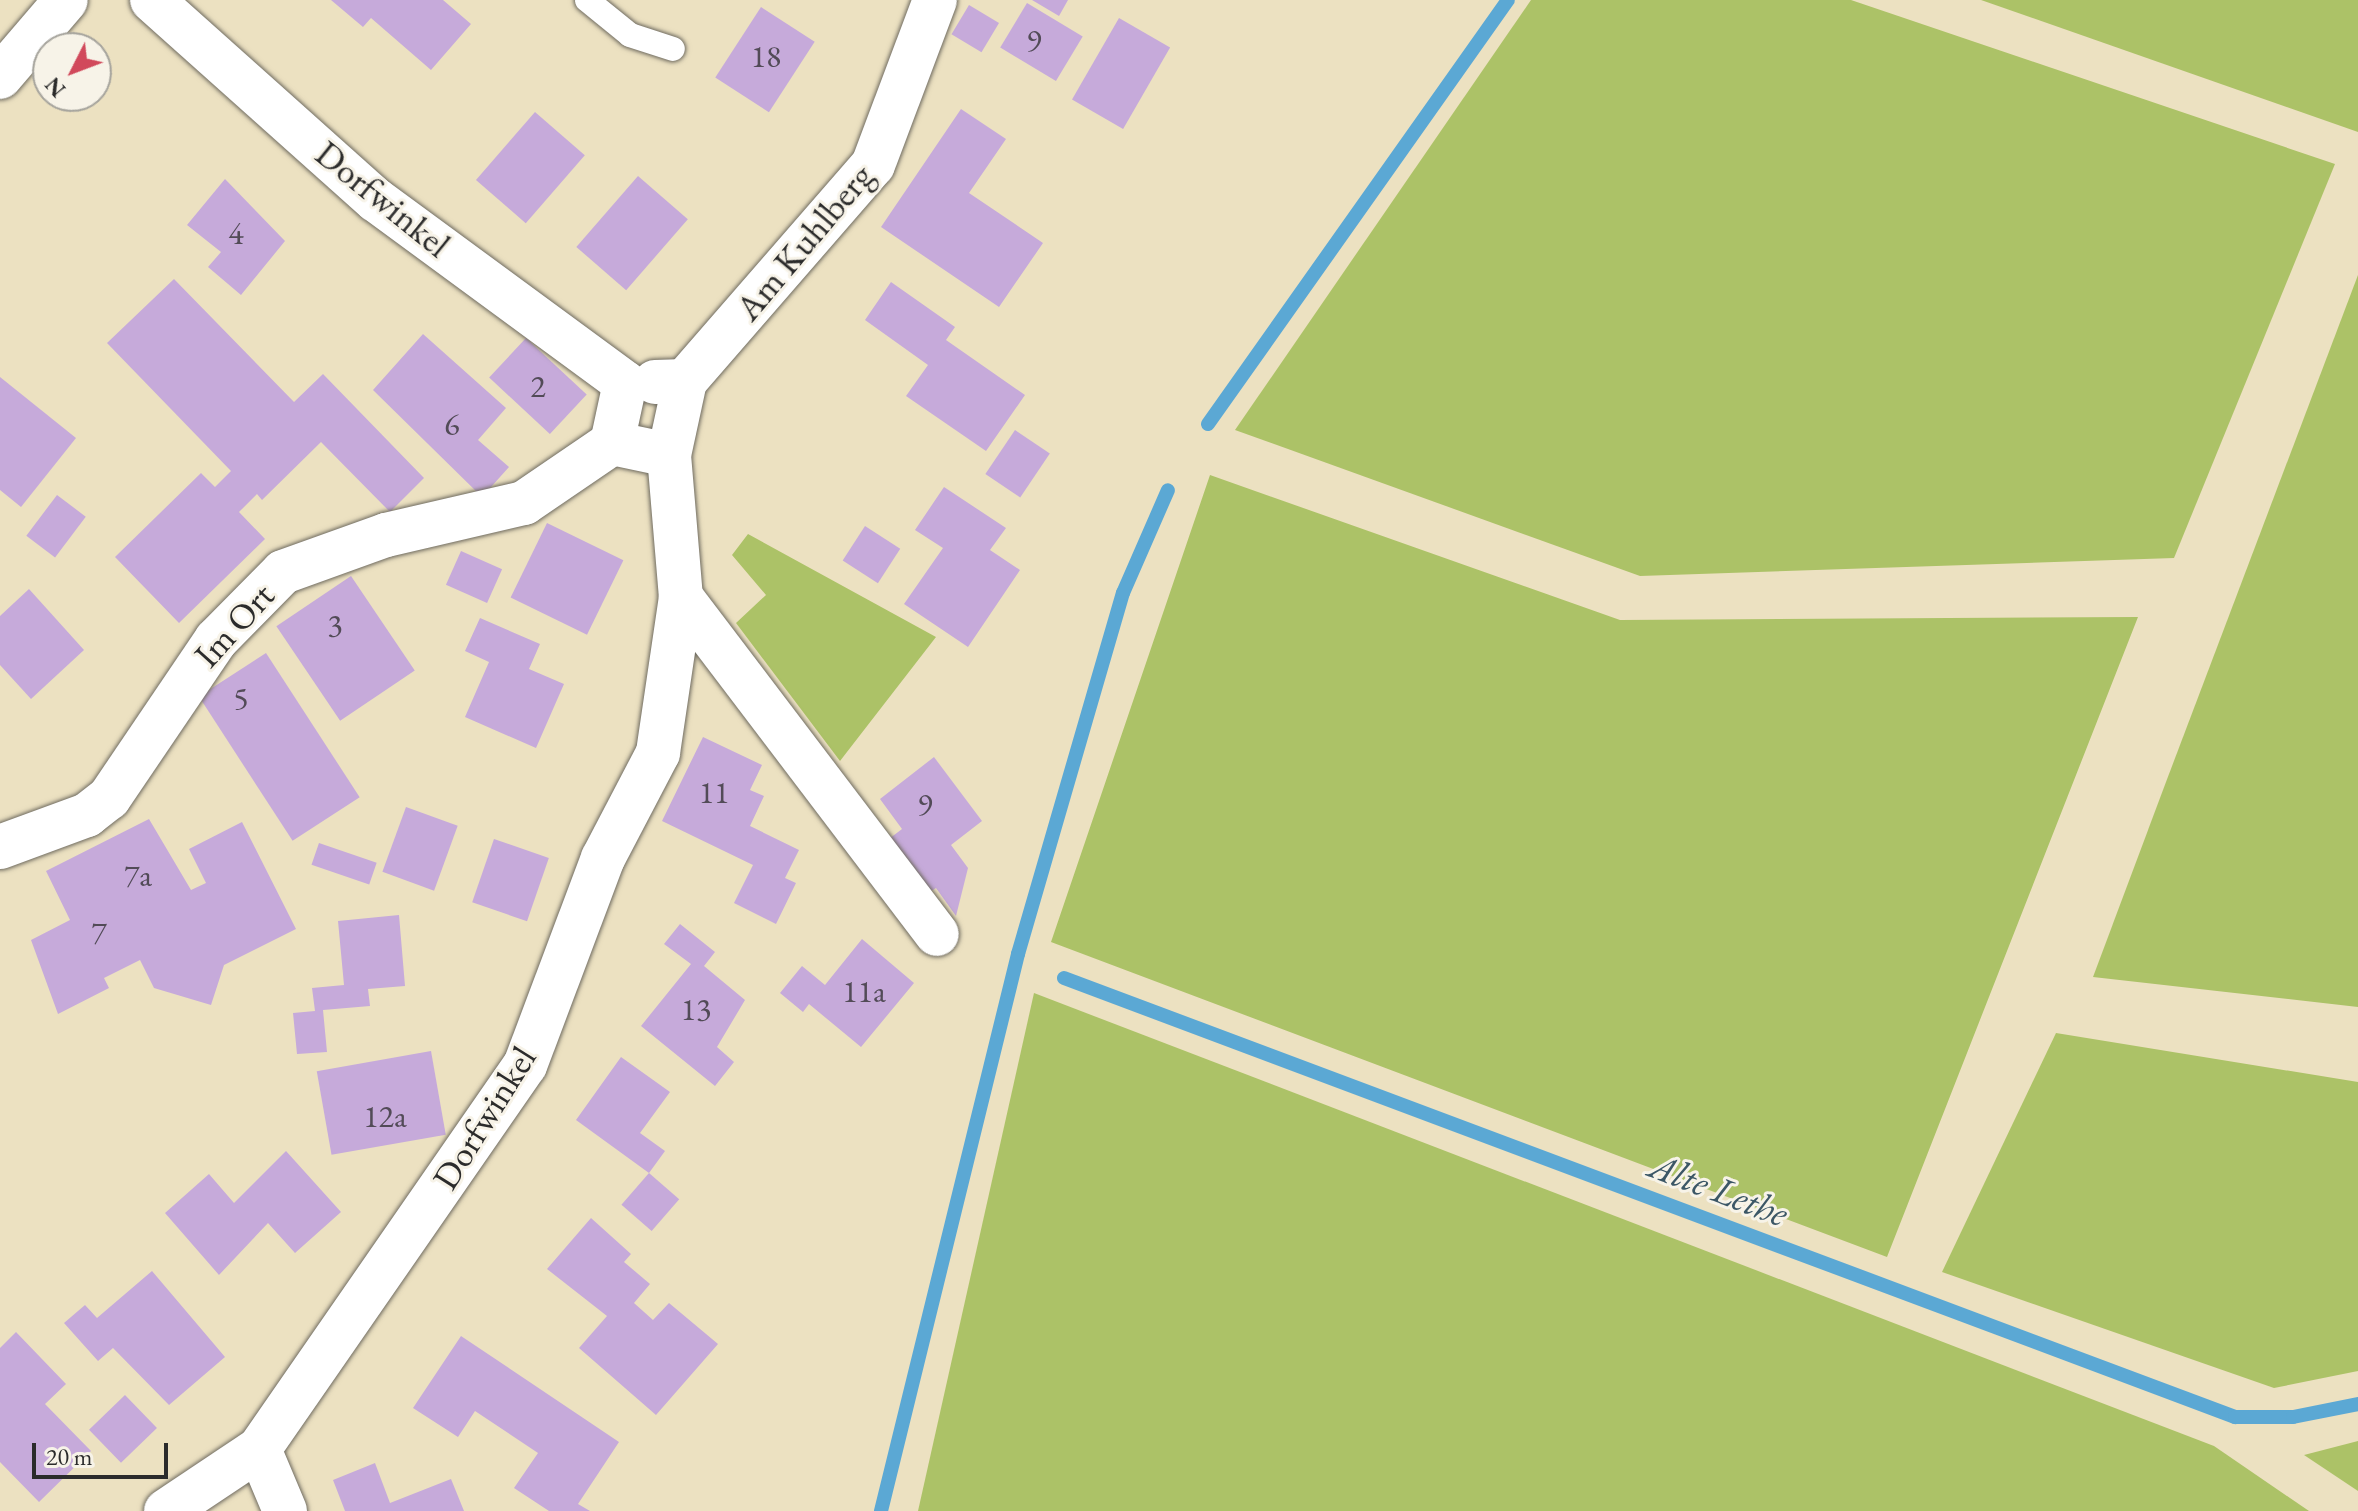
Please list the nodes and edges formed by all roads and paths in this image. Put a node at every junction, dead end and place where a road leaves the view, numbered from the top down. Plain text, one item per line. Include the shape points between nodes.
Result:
1 (66, 0) edge
2 (152, 0) edge
3 (587, 0) edge
4 (935, 0) edge
5 (673, 49) dead end
6 (0, 77) edge
7 (685, 381) junction
8 (625, 383) junction
9 (612, 443) junction
10 (669, 455) junction
11 (681, 597) junction
12 (0, 847) edge
13 (937, 934) dead end
14 (259, 1449) junction
15 (166, 1511) edge
16 (285, 1511) edge

1 - 6 street
2 - 8 street, Dorfwinkel via 376,200
3 - 5 lane via 630,35
4 - 7 street, Am Kuhlberg via 873,165
7 - 8 street
7 - 10 street, Dorfwinkel
8 - 9 street
9 - 10 street
9 - 12 street, Im Ort via 524,503 386,535 283,572 254,596 183,683 109,798 87,815
10 - 11 street, Dorfwinkel
11 - 13 street
11 - 14 street, Dorfwinkel via 658,753 603,858 525,1065
14 - 15 street
14 - 16 street

